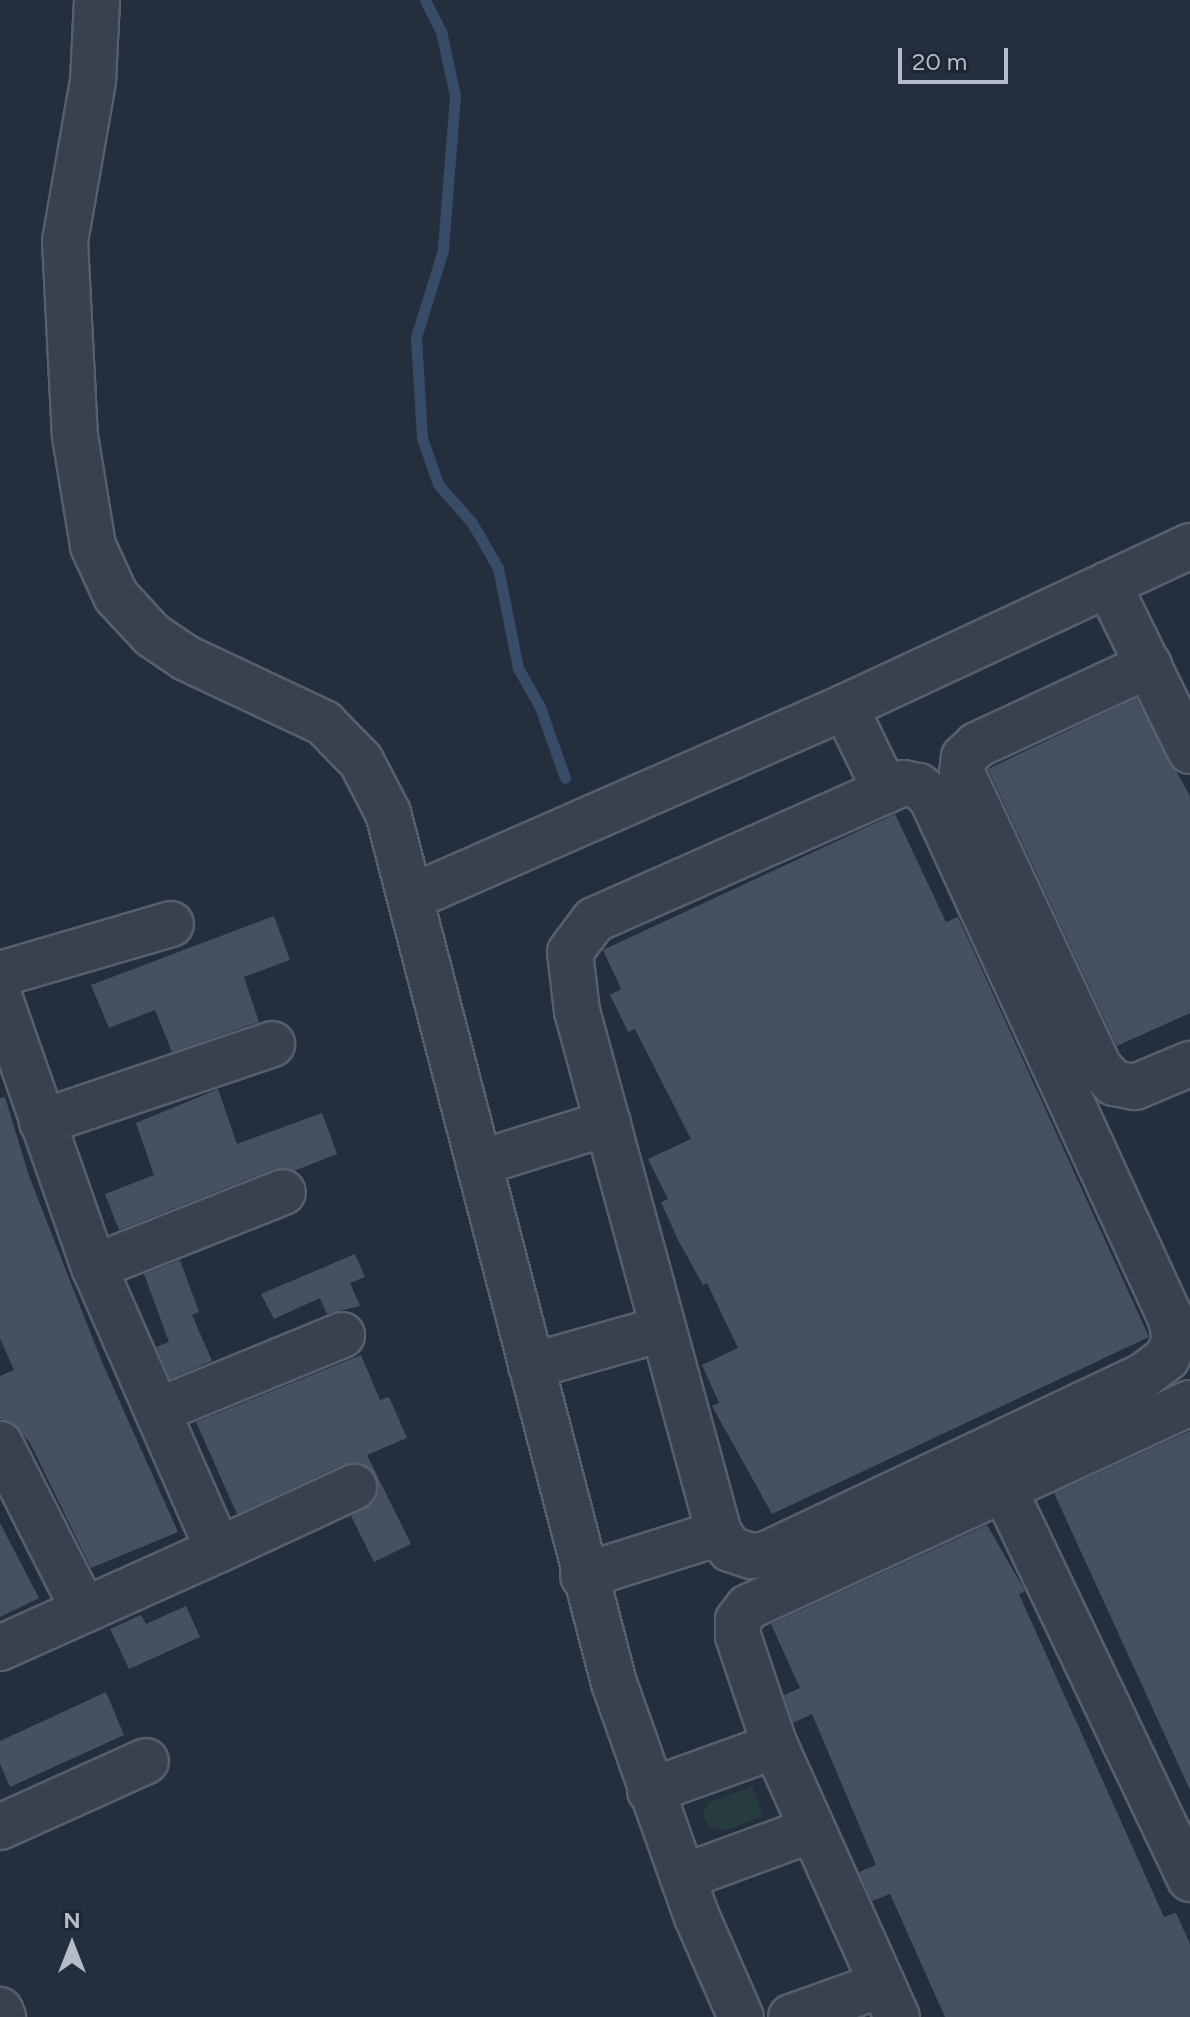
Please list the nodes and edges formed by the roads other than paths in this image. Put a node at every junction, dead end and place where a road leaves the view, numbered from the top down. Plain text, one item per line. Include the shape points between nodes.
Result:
1 (97, 0) edge
2 (1190, 546) edge
3 (1108, 584) junction
4 (1149, 665) junction
5 (845, 707) junction
6 (1190, 751) edge
7 (885, 789) junction
8 (412, 897) junction
9 (171, 924) dead end
10 (0, 974) edge
11 (0, 999) edge
12 (272, 1044) dead end
13 (1190, 1064) edge
14 (42, 1122) junction
15 (608, 1123) junction
16 (479, 1163) junction
17 (283, 1192) dead end
18 (94, 1267) junction
19 (663, 1329) junction
20 (342, 1335) dead end
21 (531, 1366) junction
22 (1190, 1403) edge
23 (157, 1411) junction
24 (0, 1444) edge
25 (354, 1487) dead end
26 (1004, 1489) junction
27 (719, 1533) junction
28 (218, 1550) junction
29 (583, 1576) junction
30 (84, 1610) junction
31 (0, 1648) edge
32 (775, 1746) junction
33 (146, 1761) dead end
34 (650, 1791) junction
35 (0, 1827) edge
36 (809, 1831) junction
37 (683, 1877) junction
38 (1190, 1879) edge
39 (889, 2001) edge
40 (0, 2010) edge
41 (3, 2017) edge
42 (741, 2017) edge
43 (791, 2017) edge

1 - 8 street via 92,92 65,241 75,436 93,546 116,596 152,635 204,667 306,712 338,735 370,775 388,813
2 - 3 street
3 - 4 street
3 - 5 street
4 - 6 street
4 - 13 street via 977,745 964,757 962,773 1100,1069 1114,1083 1135,1087
5 - 7 street
5 - 8 street
7 - 15 street via 584,928 570,952 570,978
7 - 27 street via 912,784 931,797 1171,1319 1175,1340 1167,1358 1143,1376 767,1554 751,1556 730,1549
8 - 16 street
9 - 10 street
11 - 14 street
12 - 14 street
14 - 18 street
15 - 16 street
15 - 19 street
16 - 21 street
17 - 18 street
18 - 23 street
19 - 21 street
19 - 27 street
20 - 23 street
21 - 29 street
22 - 26 street
23 - 28 street
24 - 30 street
25 - 28 street
26 - 32 street via 748,1607 738,1620 738,1636
26 - 38 street
27 - 29 street
28 - 30 street
29 - 34 street
30 - 31 street
32 - 34 street
32 - 36 street
33 - 35 street
34 - 37 street
36 - 37 street
36 - 39 street
37 - 42 street
39 - 43 street
40 - 41 street

